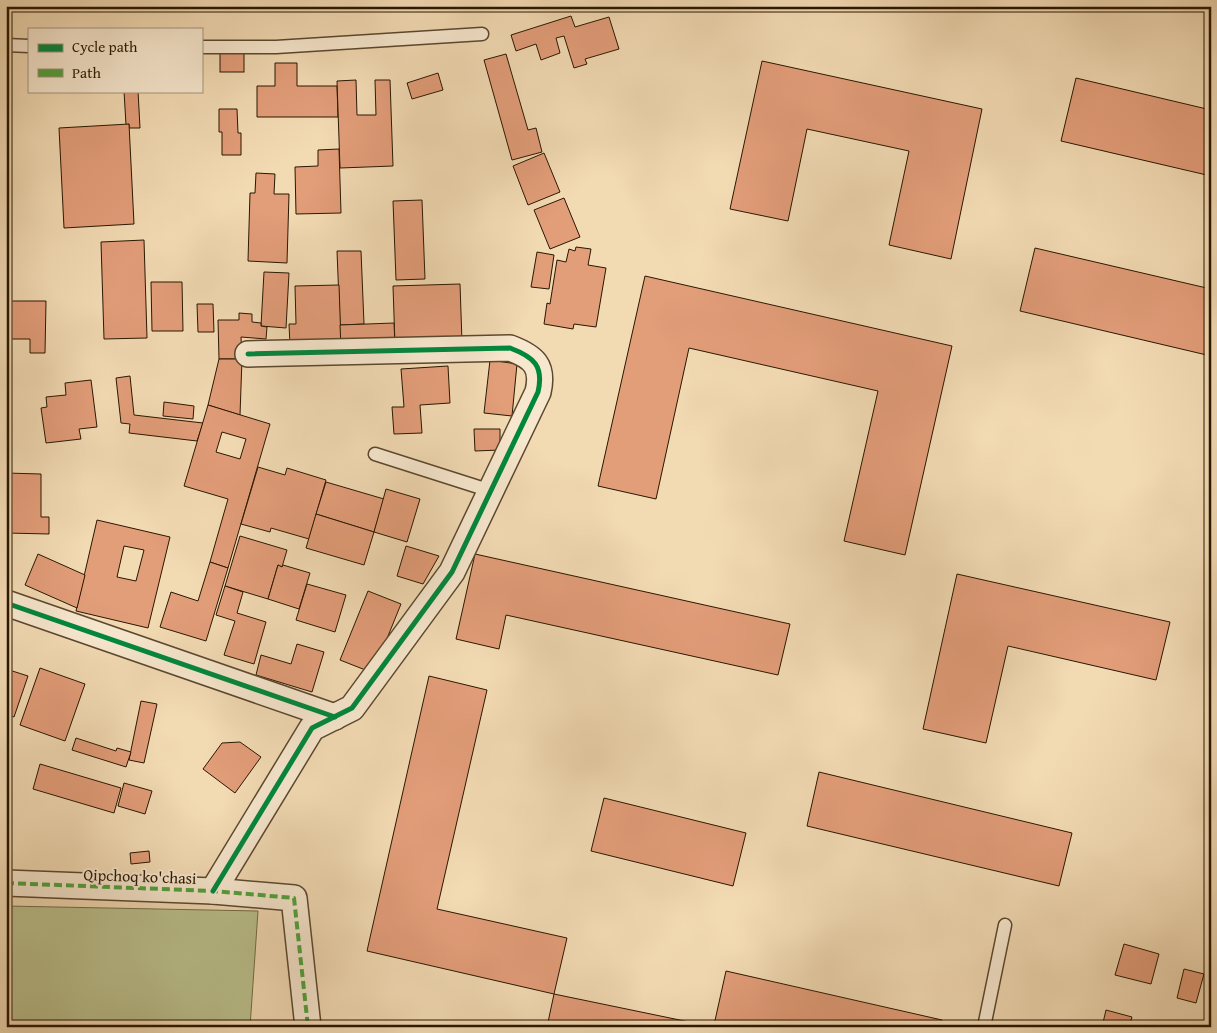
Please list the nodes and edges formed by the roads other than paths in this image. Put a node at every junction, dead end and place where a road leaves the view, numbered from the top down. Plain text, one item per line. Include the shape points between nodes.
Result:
1 (482, 34) dead end
2 (6, 45) edge
3 (28, 46) edge
4 (202, 47) edge
5 (248, 354) dead end
6 (375, 454) dead end
7 (491, 491) junction
8 (6, 603) edge
9 (335, 717) junction
10 (6, 883) edge
11 (213, 891) junction
12 (1005, 925) dead end
13 (308, 1027) edge
14 (984, 1027) edge

1 - 4 lane via 276,47
2 - 3 lane
5 - 7 street via 510,348 525,354 538,366 541,378 538,392
6 - 7 lane
7 - 9 street via 452,572 352,708
8 - 9 street
9 - 11 street via 312,728
10 - 11 street, Qipchoq ko'chasi
11 - 13 street, Qipchoq ko'chasi via 294,898
12 - 14 lane

